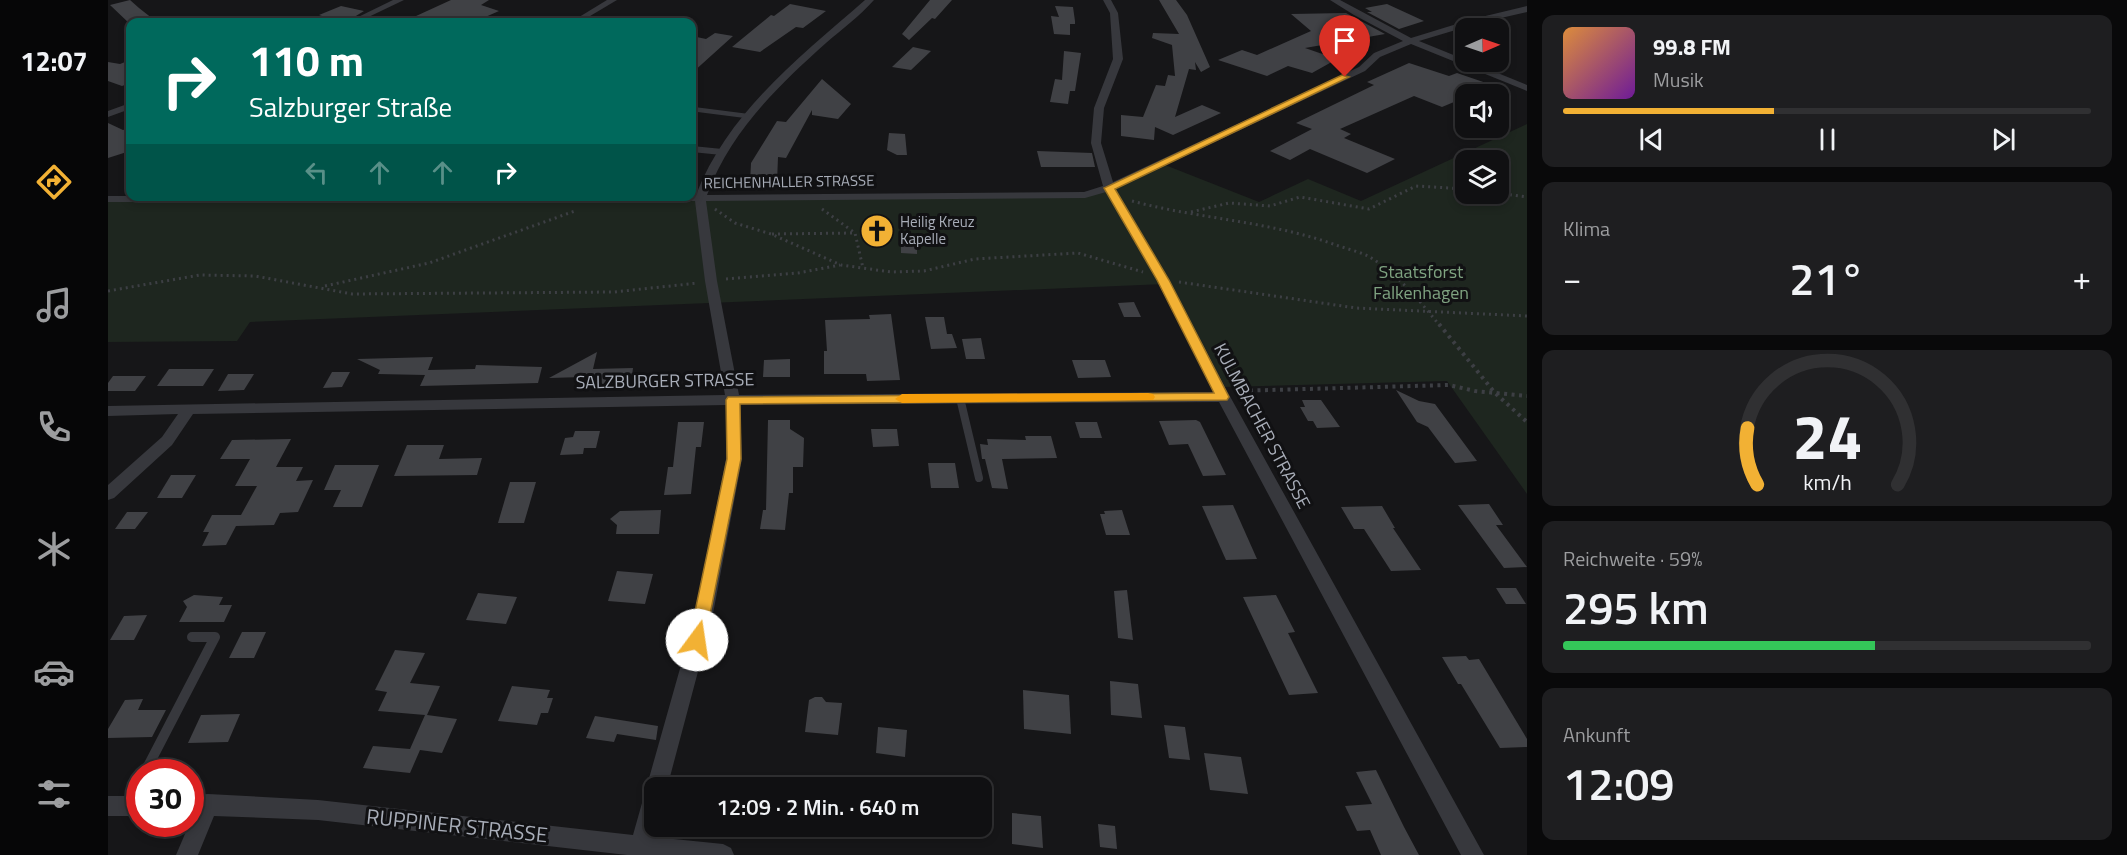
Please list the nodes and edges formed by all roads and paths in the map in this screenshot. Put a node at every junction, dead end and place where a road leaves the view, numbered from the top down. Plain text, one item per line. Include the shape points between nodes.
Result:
1 (400, 0) edge
2 (613, 0) edge
3 (870, 0) edge
4 (1107, 0) edge
5 (1334, 0) edge
6 (1527, 9) edge
7 (361, 18) edge
8 (582, 18) edge
9 (1411, 41) junction
10 (1527, 88) edge
11 (126, 107) edge
12 (696, 110) edge
13 (108, 114) edge
14 (747, 116) junction
15 (696, 149) edge
16 (722, 152) junction
17 (1455, 188) edge
18 (1112, 192) junction
19 (1509, 194) edge
20 (1527, 196) edge
21 (804, 197) junction
22 (696, 198) edge
23 (705, 198) junction
24 (108, 199) edge
25 (126, 199) edge
26 (594, 201) edge
27 (1187, 213) junction
28 (855, 233) junction
29 (771, 234) junction
30 (841, 265) junction
31 (863, 268) junction
32 (1163, 280) junction
33 (711, 281) junction
34 (322, 287) junction
35 (108, 291) edge
36 (1428, 311) junction
37 (1527, 316) edge
38 (1495, 393) junction
39 (1221, 394) junction
40 (1527, 396) edge
41 (960, 399) junction
42 (733, 400) junction
43 (189, 409) junction
44 (108, 411) edge
45 (1527, 422) edge
46 (979, 478) dead end
47 (108, 494) edge
48 (192, 637) dead end
49 (152, 759) edge
50 (659, 777) edge
51 (204, 805) edge
52 (644, 831) edge
53 (191, 837) edge
54 (639, 850) edge
55 (187, 855) edge
56 (723, 855) edge
57 (1473, 855) edge

1 - 7 street
2 - 8 street
3 - 14 street
4 - 18 street, KULMBACHER STRASSE via 1114,13 1118,59 1099,108 1096,143
5 - 9 street
6 - 9 street, REICHENHALLER STRASSE
9 - 10 street
9 - 18 street, REICHENHALLER STRASSE
11 - 13 street
12 - 14 lane
14 - 16 street
15 - 16 lane
16 - 23 street via 704,187
17 - 27 path via 1416,186 1369,209 1300,197 1270,206 1229,203
18 - 21 street, REICHENHALLER STRASSE
18 - 27 path
18 - 32 street, KULMBACHER STRASSE
19 - 20 path
21 - 23 street, REICHENHALLER STRASSE
21 - 28 path
22 - 23 street, REICHENHALLER STRASSE
23 - 29 path via 735,223
23 - 33 street
24 - 25 street, REICHENHALLER STRASSE
26 - 34 path via 565,216 429,263
27 - 36 path via 1260,224 1367,256 1392,274
28 - 29 path
28 - 31 path
29 - 30 path
30 - 31 path
30 - 33 path via 815,272 757,274
31 - 32 path via 924,271 975,259 1078,253
32 - 36 path via 1356,308
32 - 39 street, KULMBACHER STRASSE
33 - 34 path via 614,292 352,294
33 - 42 street
34 - 35 path via 255,276 200,275
36 - 37 path
36 - 38 path
38 - 39 path via 1449,385
38 - 40 path
38 - 45 path
39 - 41 street, SALZBURGER STRASSE
39 - 57 street, KULMBACHER STRASSE
41 - 42 street, SALZBURGER STRASSE
41 - 46 lane
42 - 43 street, SALZBURGER STRASSE
42 - 50 street via 734,459 703,619
43 - 44 street, SALZBURGER STRASSE
43 - 47 street via 167,441
48 - 49 lane via 215,637
51 - 54 street, RUPPINER STRASSE via 318,810
52 - 54 street
53 - 55 street
54 - 56 street, RUPPINER STRASSE

